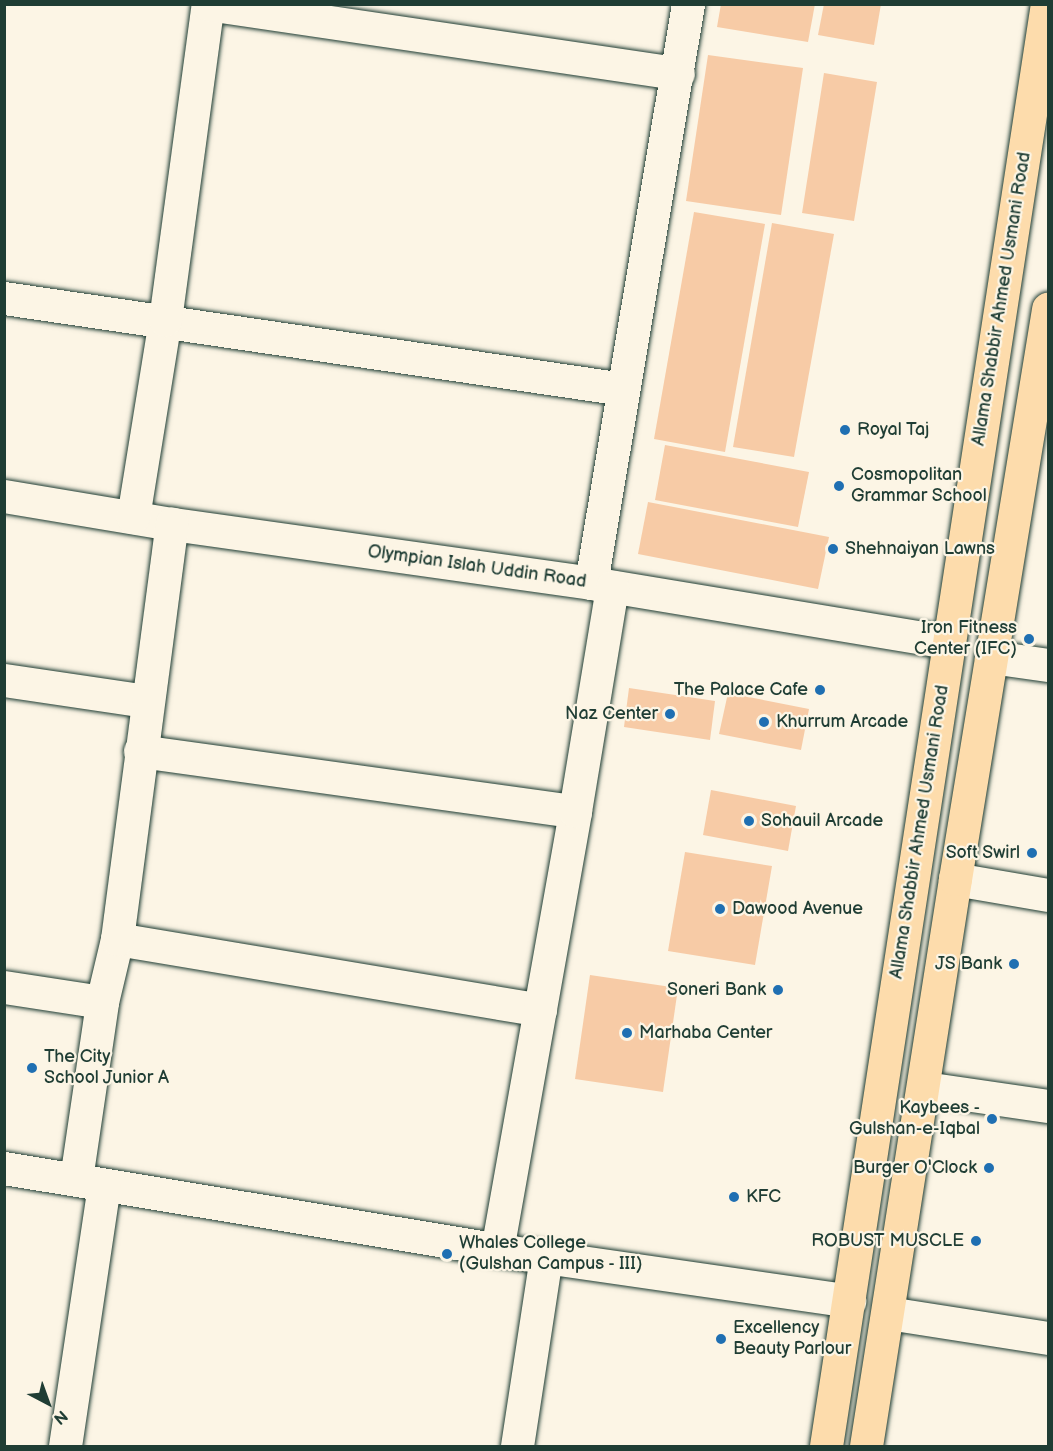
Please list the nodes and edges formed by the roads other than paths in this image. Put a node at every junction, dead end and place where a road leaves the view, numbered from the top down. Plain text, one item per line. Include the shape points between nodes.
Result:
1 (688, 4) edge
2 (1047, 4) edge
3 (678, 73) junction
4 (4, 298) edge
5 (1048, 309) edge
6 (165, 320) junction
7 (623, 389) junction
8 (4, 496) edge
9 (133, 517) junction
10 (172, 524) junction
11 (602, 585) junction
12 (949, 642) junction
13 (991, 657) junction
14 (1048, 665) edge
15 (4, 680) edge
16 (147, 701) junction
17 (140, 751) junction
18 (575, 812) junction
19 (955, 879) junction
20 (1048, 895) edge
21 (117, 939) junction
22 (4, 987) edge
23 (102, 1002) junction
24 (540, 1010) junction
25 (924, 1088) junction
26 (1048, 1106) edge
27 (4, 1168) edge
28 (90, 1183) junction
29 (497, 1250) junction
30 (546, 1257) junction
31 (849, 1301) junction
32 (888, 1313) junction
33 (1048, 1338) edge
34 (65, 1446) edge
35 (517, 1446) edge
36 (826, 1446) edge
37 (866, 1446) edge

1 - 3 street
2 - 12 main road, Allama Shabbir Ahmed Usmani Road
3 - 6 street via 208,4
3 - 7 street
4 - 6 street
5 - 13 main road
6 - 7 street
6 - 9 street
7 - 11 street
8 - 9 street, Olympian Islah Uddin Road
9 - 10 street, Olympian Islah Uddin Road
10 - 11 street, Olympian Islah Uddin Road
10 - 16 street
11 - 12 street, Olympian Islah Uddin Road
11 - 18 street
12 - 31 main road, Allama Shabbir Ahmed Usmani Road
13 - 14 street
13 - 19 main road
15 - 16 street
16 - 17 street
17 - 18 street
17 - 21 street
18 - 24 street
19 - 20 street
19 - 25 main road
21 - 23 street
21 - 24 street
22 - 23 street
23 - 28 street
24 - 29 street
25 - 26 street
25 - 32 main road
27 - 28 street
28 - 29 street
28 - 34 street
29 - 30 street
30 - 31 street
30 - 35 street
31 - 36 main road, Allama Shabbir Ahmed Usmani Road
32 - 33 street
32 - 37 main road

